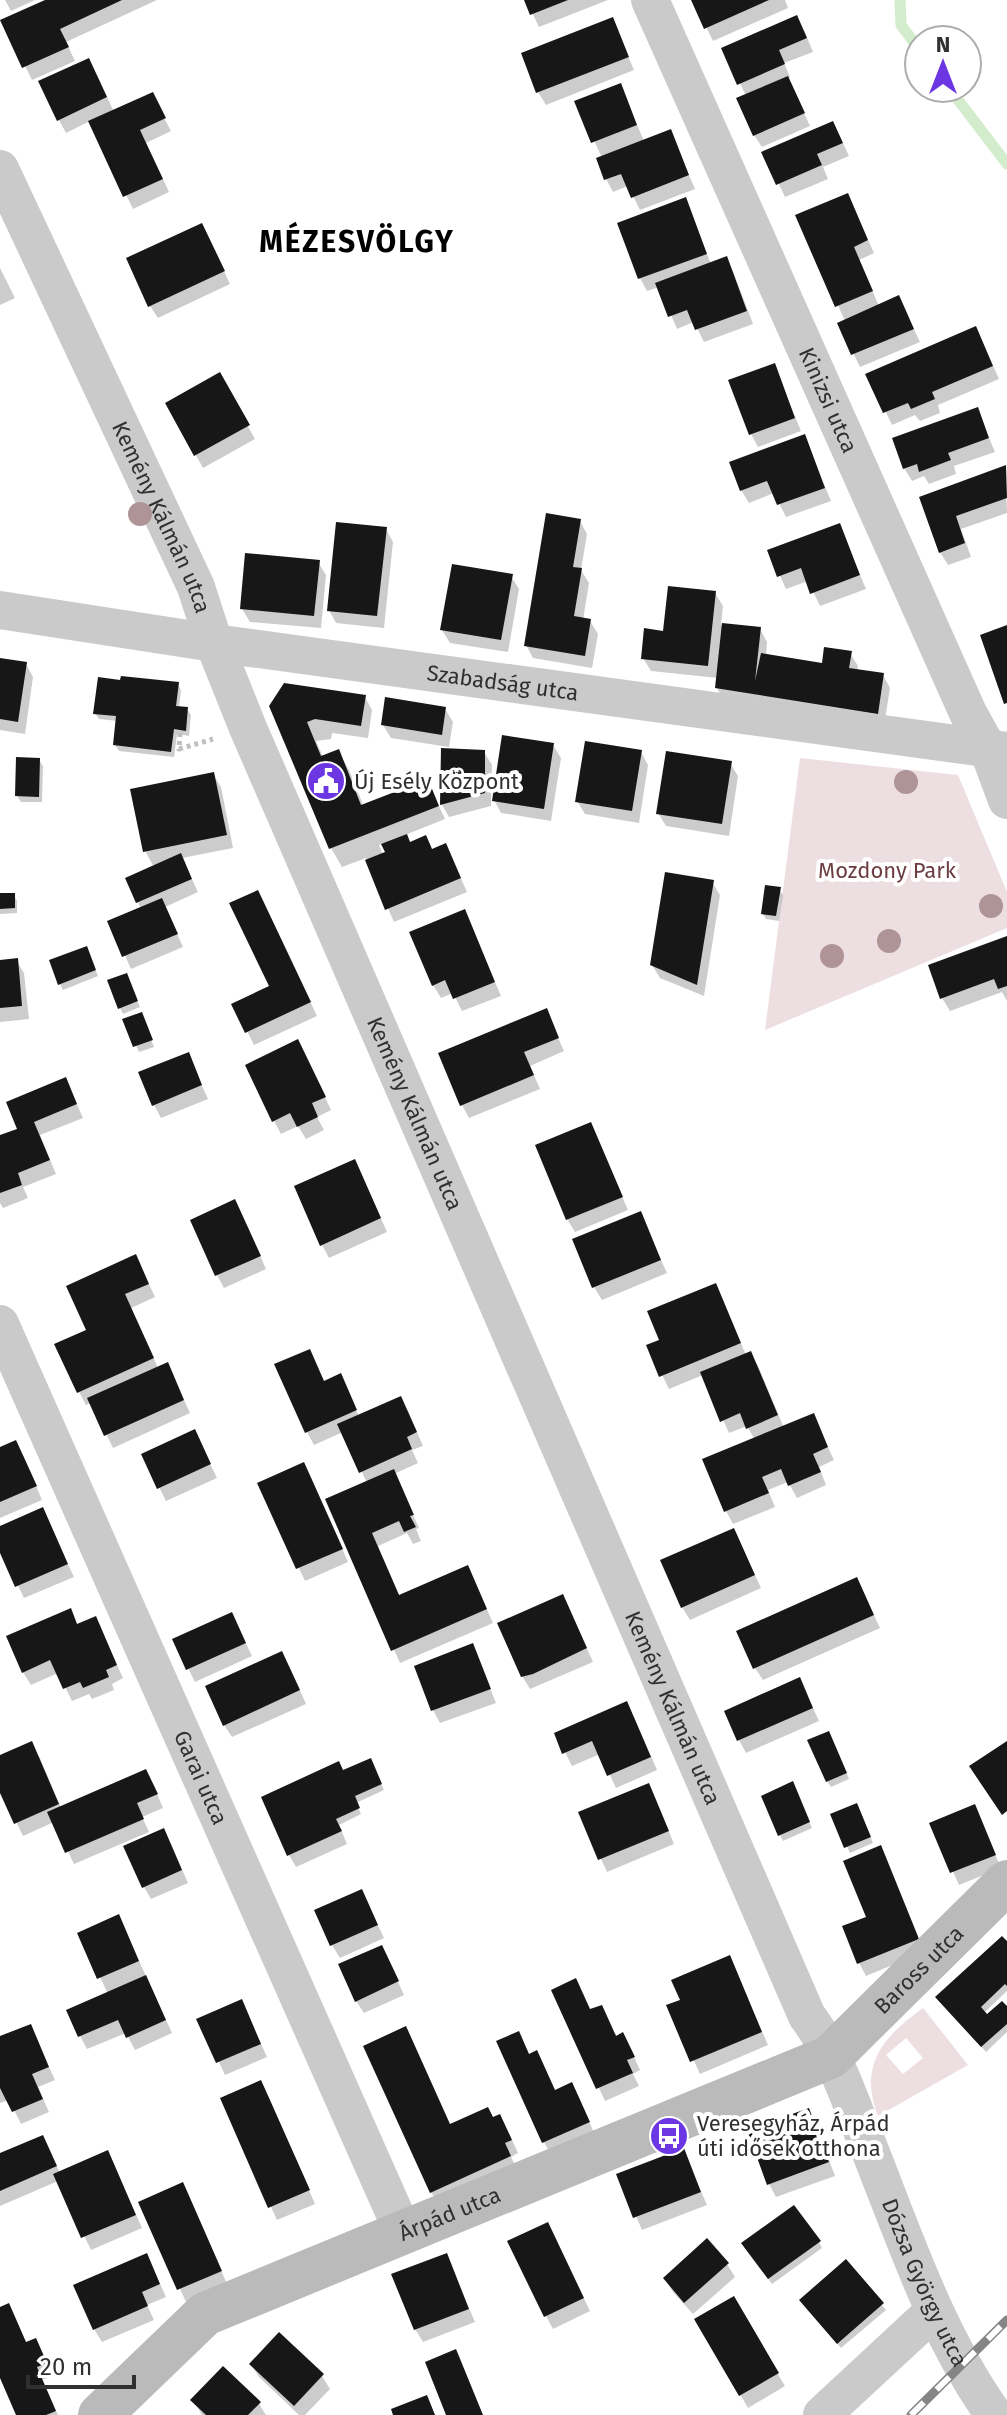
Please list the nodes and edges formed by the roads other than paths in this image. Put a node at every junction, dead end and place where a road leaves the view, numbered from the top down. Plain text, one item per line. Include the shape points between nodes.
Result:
1 (650, 0) edge
2 (0, 169) edge
3 (0, 610) edge
4 (214, 643) junction
5 (998, 750) edge
6 (1007, 800) edge
7 (0, 1324) edge
8 (1007, 1882) edge
9 (830, 2057) junction
10 (403, 2232) junction
11 (934, 2311) junction
12 (100, 2415) edge
13 (822, 2415) edge
14 (994, 2415) edge

1 - 5 street, Kinizsi utca via 962,699
2 - 4 street, Kemény Kálmán utca via 196,587
3 - 4 street, Szabadság utca
4 - 5 street, Szabadság utca
4 - 9 street, Kemény Kálmán utca via 807,2016
5 - 6 street, Kinizsi utca
7 - 10 street, Garai utca
8 - 9 street, Baross utca
9 - 10 street, Árpád utca
9 - 11 street, Dózsa György utca
10 - 12 street, Árpád utca via 205,2314
11 - 13 street
11 - 14 street, Dózsa György utca

